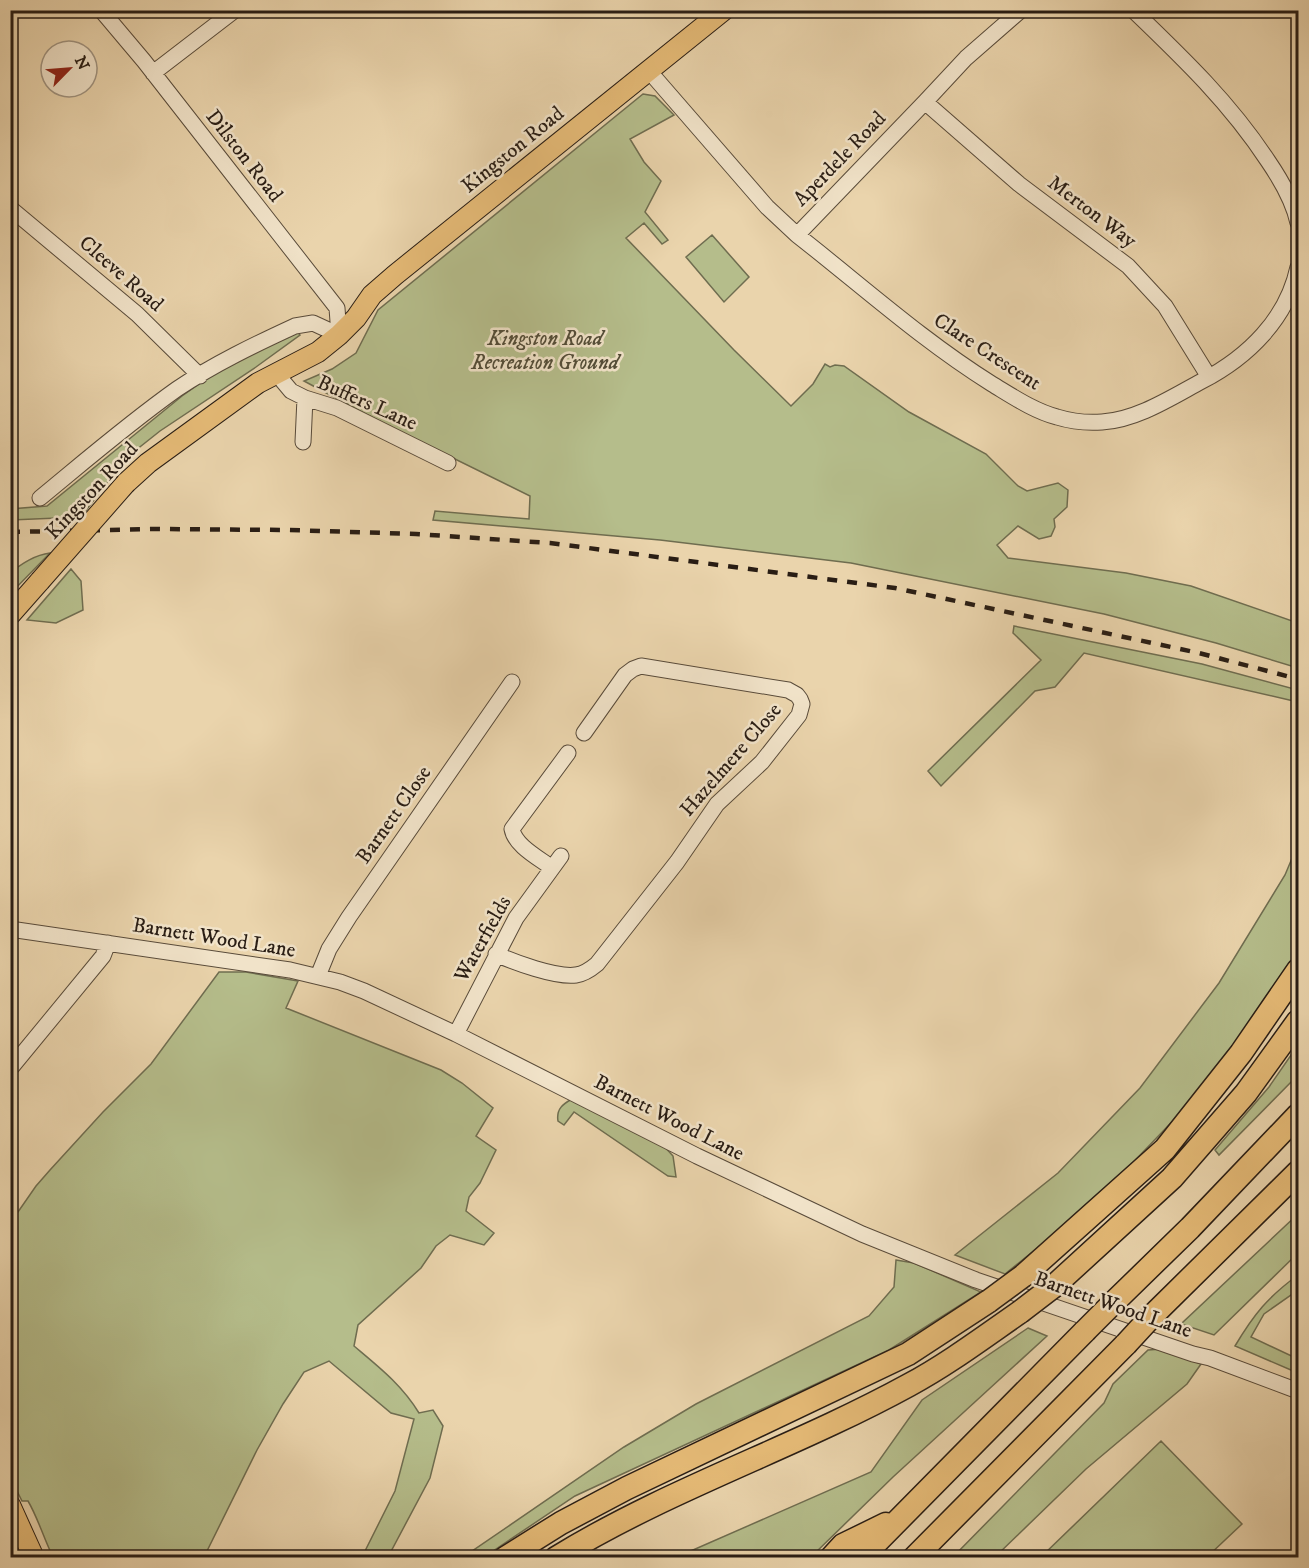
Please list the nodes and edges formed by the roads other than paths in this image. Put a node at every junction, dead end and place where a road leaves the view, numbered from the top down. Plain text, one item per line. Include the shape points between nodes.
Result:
1 (101, 10) edge
2 (235, 10) edge
3 (724, 10) edge
4 (1021, 10) edge
5 (1133, 10) edge
6 (649, 71) junction
7 (153, 73) junction
8 (925, 102) junction
9 (10, 208) edge
10 (1298, 214) edge
11 (797, 235) junction
12 (1299, 267) edge
13 (339, 335) junction
14 (276, 373) junction
15 (200, 376) junction
16 (1209, 377) junction
17 (305, 398) junction
18 (303, 442) dead end
19 (448, 464) dead end
20 (39, 498) dead end
21 (10, 615) edge
22 (512, 682) dead end
23 (584, 733) dead end
24 (568, 753) dead end
25 (10, 929) edge
26 (108, 943) junction
27 (496, 954) junction
28 (1299, 970) edge
29 (318, 976) junction
30 (1299, 1021) edge
31 (456, 1034) junction
32 (10, 1069) edge
33 (1299, 1115) edge
34 (1299, 1172) edge
35 (1299, 1391) edge
36 (10, 1505) edge
37 (901, 1516) junction
38 (34, 1557) edge
39 (505, 1557) edge
40 (556, 1557) edge
41 (831, 1557) edge
42 (861, 1557) edge
43 (914, 1557) edge

1 - 7 street, Dilston Road
2 - 7 street
3 - 6 main road, Kingston Road
4 - 8 street, Aperdele Road via 966,58
5 - 10 street via 1229,107 1272,167
6 - 11 street, Aperdele Road via 767,207
6 - 13 main road, Kingston Road via 395,275 372,295
7 - 13 street, Dilston Road via 337,308
8 - 11 street, Aperdele Road
8 - 16 street, Merton Way via 996,165 1128,266 1165,306
9 - 15 street, Cleeve Road via 136,314
11 - 16 street, Clare Crescent via 977,374 1027,405 1056,417 1103,422 1126,417
12 - 16 street, Clare Crescent via 1288,300 1268,330 1236,360
13 - 14 main road, Kingston Road via 318,352
13 - 15 street, Kingston Road via 313,323 296,326
14 - 17 street, Buffers Lane via 291,392
14 - 21 main road, Kingston Road, bridge via 213,415 126,483
15 - 20 street, Kingston Road via 122,430
17 - 18 street
17 - 19 street, Buffers Lane via 337,408
22 - 29 street, Barnett Close via 349,916
23 - 27 street, Hazelmere Close via 625,675 641,666 788,690 802,704 799,715 762,762 717,804 597,964 574,976 562,975
24 - 27 street, Waterfields via 512,829 520,843 557,862 516,918
25 - 26 street, Barnett Wood Lane
26 - 29 street, Barnett Wood Lane
26 - 32 street via 103,956
27 - 31 street, Waterfields
28 - 39 highway, bridge via 1241,1053 1165,1149 1023,1276 908,1354 627,1488
29 - 31 street, Barnett Wood Lane via 364,991
30 - 40 highway, bridge via 1246,1093 1172,1178 1020,1312 909,1385 637,1512
31 - 35 street, Barnett Wood Lane via 862,1234 976,1280
33 - 37 highway, bridge
34 - 43 highway, bridge
36 - 38 main road
37 - 41 highway via 843,1545
37 - 42 highway

